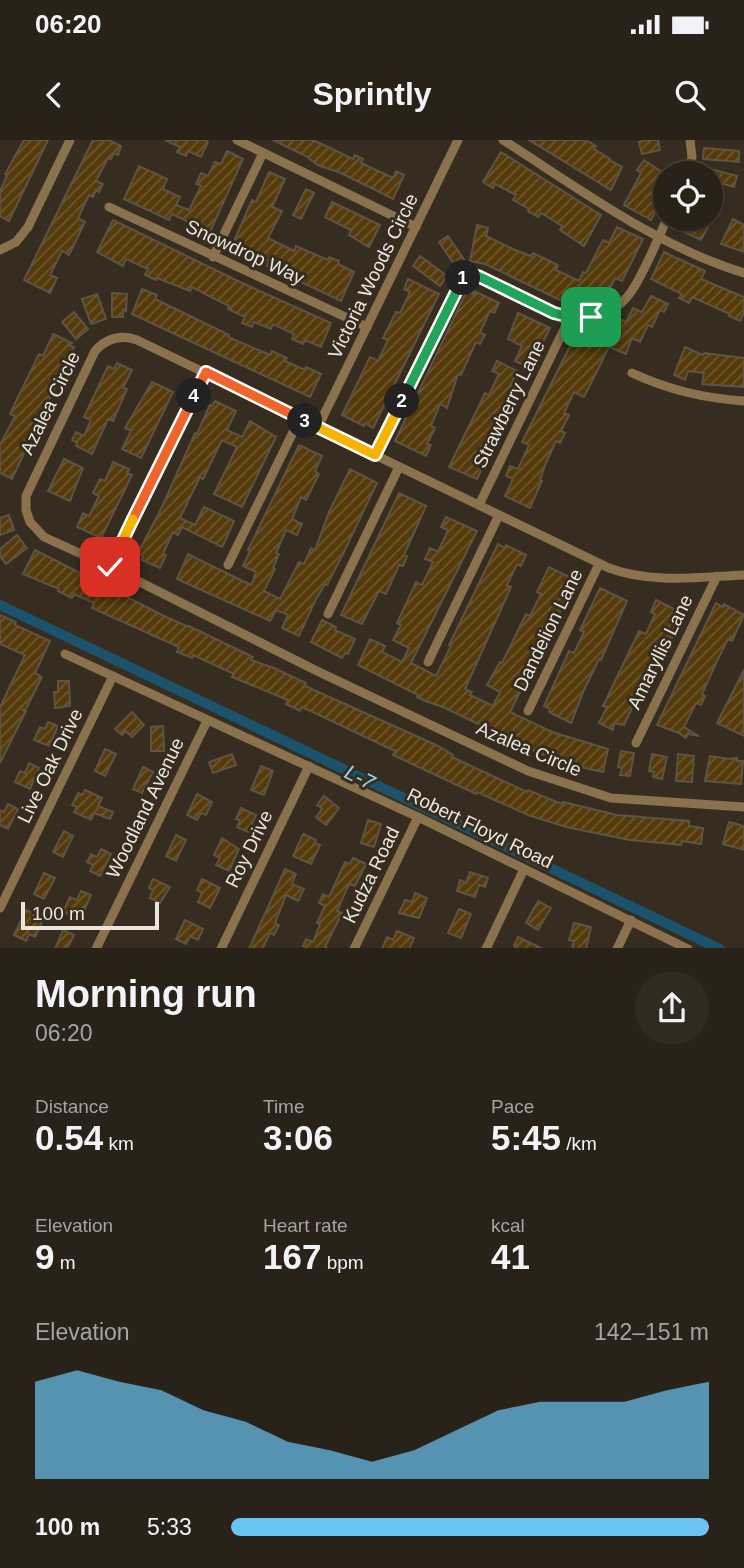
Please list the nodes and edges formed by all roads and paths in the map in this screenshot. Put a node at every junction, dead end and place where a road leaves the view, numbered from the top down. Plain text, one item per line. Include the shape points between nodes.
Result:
1 (70, 140) edge
2 (237, 140) edge
3 (458, 140) edge
4 (503, 140) edge
5 (690, 140) edge
6 (263, 153) junction
7 (691, 161) edge
8 (109, 207) dead end
9 (416, 228) junction
10 (662, 231) edge
11 (659, 237) junction
12 (0, 250) edge
13 (213, 257) junction
14 (744, 273) edge
15 (570, 317) junction
16 (367, 327) junction
17 (206, 372) junction
18 (632, 373) dead end
19 (744, 401) edge
20 (300, 418) junction
21 (318, 427) junction
22 (375, 455) junction
23 (400, 467) junction
24 (479, 505) junction
25 (499, 515) junction
26 (599, 564) junction
27 (228, 565) dead end
28 (110, 567) junction
29 (744, 575) edge
30 (717, 576) junction
31 (328, 614) dead end
32 (65, 654) dead end
33 (428, 662) dead end
34 (113, 676) junction
35 (528, 711) dead end
36 (207, 721) junction
37 (636, 743) dead end
38 (309, 766) junction
39 (744, 807) edge
40 (418, 817) junction
41 (524, 869) junction
42 (0, 908) edge
43 (631, 920) junction
44 (96, 948) edge
45 (220, 948) edge
46 (355, 948) edge
47 (486, 948) edge
48 (617, 948) edge
49 (688, 948) edge

1 - 12 street via 28,226 16,242
2 - 6 street
3 - 9 street, Victoria Woods Circle
4 - 11 street
5 - 7 street
6 - 9 street
6 - 13 street
8 - 13 street, Snowdrop Way
9 - 16 street, Victoria Woods Circle
10 - 11 street
11 - 14 street
11 - 15 street via 623,301 598,315
13 - 16 street, Snowdrop Way
15 - 22 street via 480,277 461,280
15 - 24 street, Strawberry Lane
16 - 21 street, Victoria Woods Circle
17 - 20 street, Azalea Circle
17 - 28 street
17 - 28 street, Azalea Circle via 132,338 108,340 94,351 27,490 25,503 30,522 44,537
18 - 19 street via 681,393
20 - 21 street, Azalea Circle
20 - 27 street
21 - 22 street, Azalea Circle
22 - 23 street, Azalea Circle
23 - 24 street, Azalea Circle
23 - 31 street
24 - 25 street, Azalea Circle
25 - 26 street, Azalea Circle
25 - 33 street
26 - 30 street, Azalea Circle via 641,577
26 - 35 street, Dandelion Lane
28 - 39 street, Azalea Circle via 527,771 611,799
29 - 30 street, Azalea Circle
30 - 37 street, Amaryllis Lane
32 - 34 street, Robert Floyd Road
34 - 36 street, Robert Floyd Road
34 - 42 street, Live Oak Drive
36 - 38 street, Robert Floyd Road
36 - 44 street, Woodland Avenue
38 - 40 street, Robert Floyd Road
38 - 45 street, Roy Drive
40 - 41 street, Robert Floyd Road
40 - 46 street, Kudza Road
41 - 43 street, Robert Floyd Road
41 - 47 street
43 - 48 street
43 - 49 street, Robert Floyd Road

